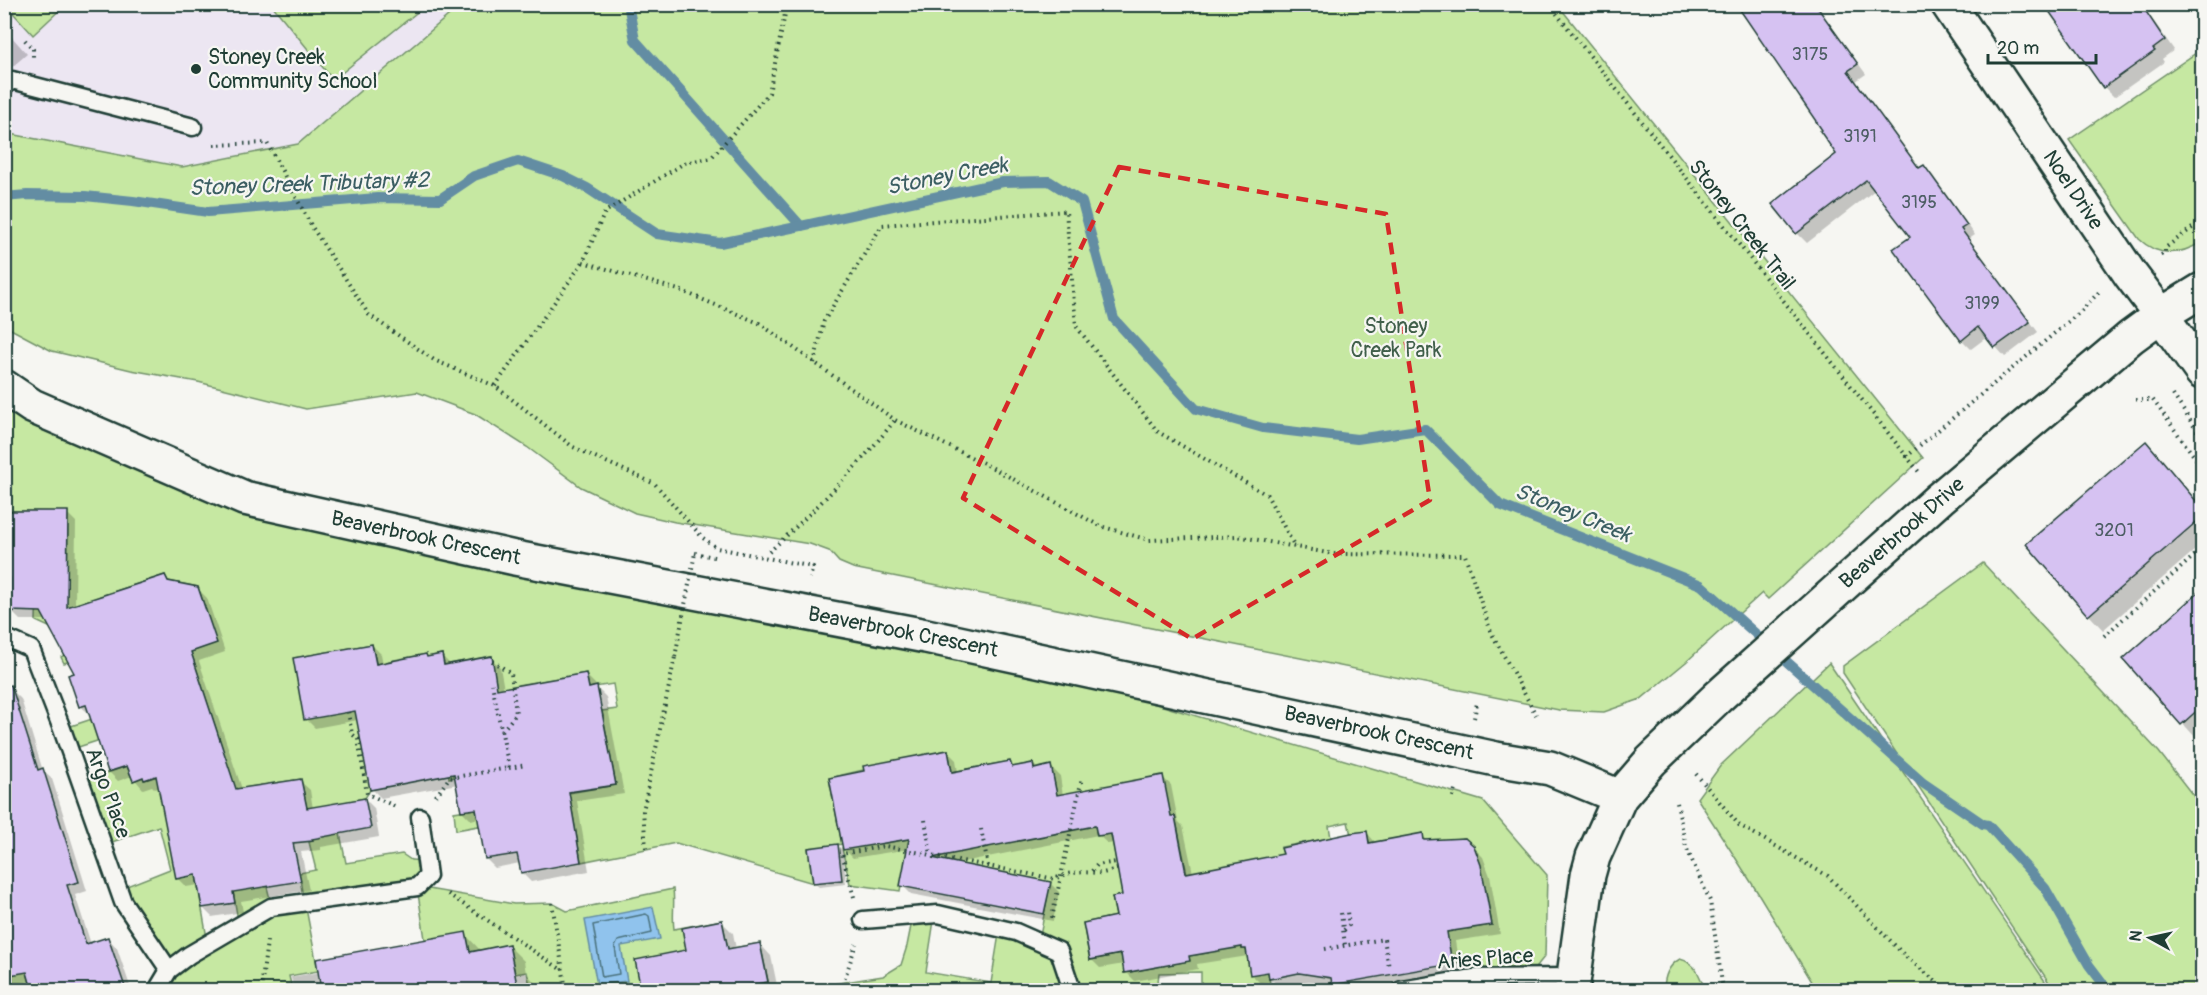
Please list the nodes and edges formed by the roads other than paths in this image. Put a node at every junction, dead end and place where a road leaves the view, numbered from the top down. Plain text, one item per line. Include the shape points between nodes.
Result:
1 (1948, 4) edge
2 (4, 87) edge
3 (193, 127) road end
4 (2202, 290) edge
5 (2161, 315) junction
6 (2202, 372) edge
7 (4, 387) edge
8 (4, 637) edge
9 (1620, 796) junction
10 (420, 817) road end
11 (863, 920) road end
12 (169, 970) junction
13 (1572, 984) edge
14 (157, 990) edge
15 (1072, 990) edge
16 (1401, 990) edge

1 - 5 street, Noel Drive
2 - 3 lane via 12,80
4 - 5 street, Beaverbrook Drive
5 - 6 street, Noel Drive
5 - 9 street, Beaverbrook Drive via 1940,498 1718,697
7 - 9 street, Beaverbrook Crescent via 32,406 244,498 515,558 926,636 1550,768
8 - 12 lane, Argo Place via 31,649 123,902
9 - 13 street via 1588,875
10 - 12 lane via 428,876 417,887 271,908
11 - 15 lane via 938,914 1016,932 1059,951
12 - 14 lane
13 - 16 lane, Aries Place via 1474,978

